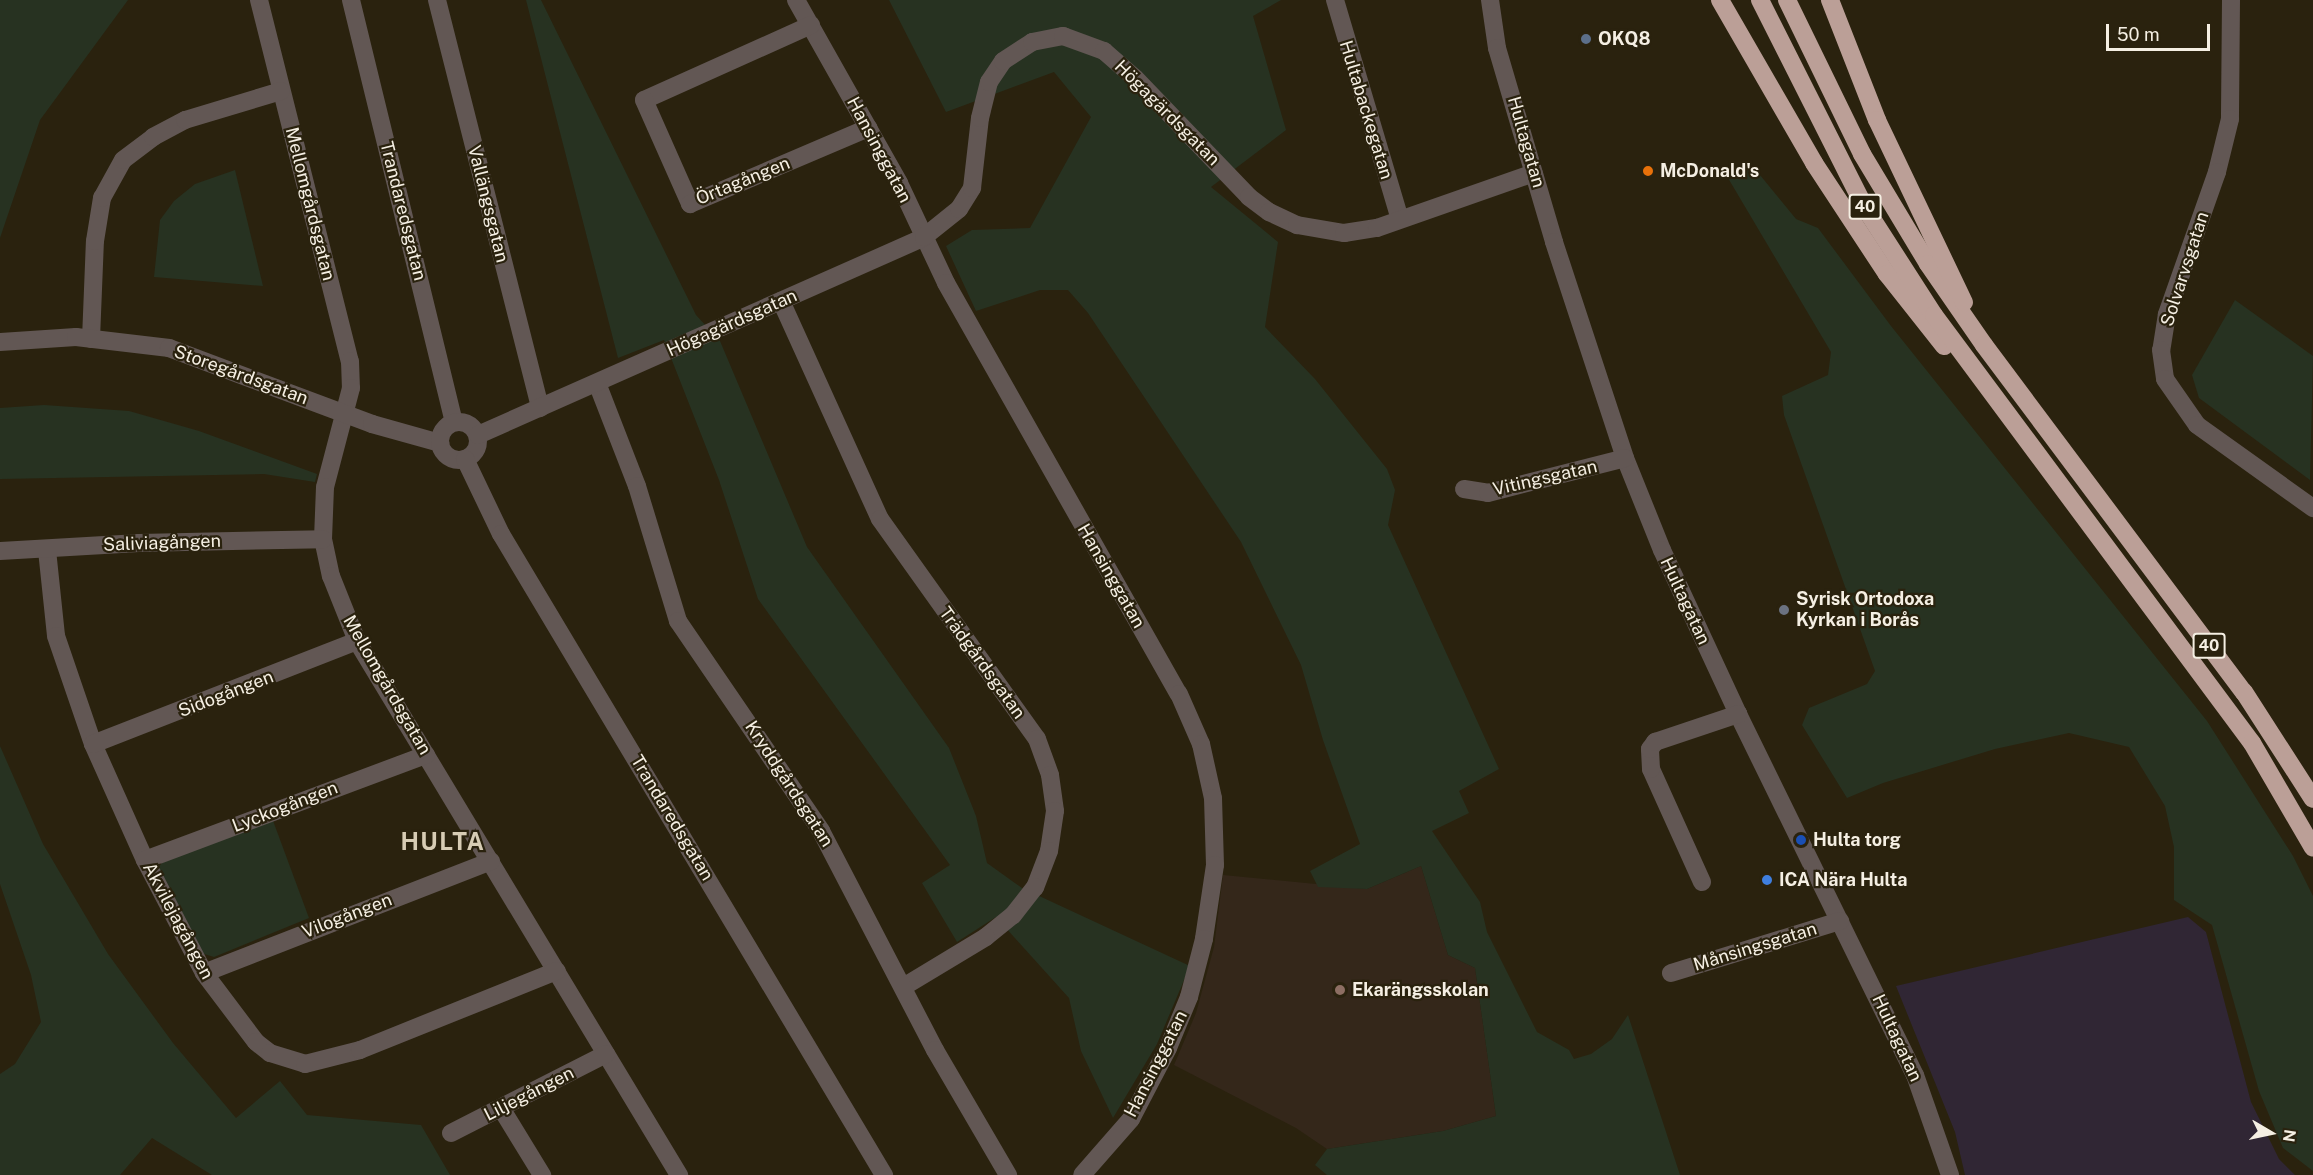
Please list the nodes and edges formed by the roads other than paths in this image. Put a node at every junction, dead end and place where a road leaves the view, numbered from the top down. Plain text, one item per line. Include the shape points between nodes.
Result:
1 (259, 0) edge
2 (351, 0) edge
3 (437, 0) edge
4 (796, 0) edge
5 (1335, 0) edge
6 (1490, 0) edge
7 (1720, 0) edge
8 (1760, 0) edge
9 (1787, 0) edge
10 (1830, 0) edge
11 (2231, 0) edge
12 (811, 25) junction
13 (281, 91) junction
14 (868, 128) junction
15 (1534, 173) junction
16 (1400, 219) junction
17 (924, 237) junction
18 (781, 301) junction
19 (92, 339) junction
20 (0, 342) edge
21 (1984, 345) junction
22 (597, 384) junction
23 (1994, 400) junction
24 (540, 408) junction
25 (344, 413) junction
26 (454, 422) junction
27 (478, 435) junction
28 (440, 443) junction
29 (465, 459) junction
30 (1625, 459) junction
31 (1464, 489) dead end
32 (2313, 508) edge
33 (323, 539) junction
34 (47, 550) junction
35 (0, 551) edge
36 (357, 641) junction
37 (1738, 714) junction
38 (93, 744) junction
39 (426, 754) junction
40 (2313, 799) edge
41 (2313, 848) edge
42 (145, 860) junction
43 (491, 861) junction
44 (1702, 882) dead end
45 (1840, 921) junction
46 (557, 971) junction
47 (1671, 973) dead end
48 (204, 974) junction
49 (903, 987) junction
50 (606, 1054) junction
51 (501, 1108) junction
52 (451, 1133) dead end
53 (542, 1175) edge
54 (679, 1175) edge
55 (884, 1175) edge
56 (1008, 1175) edge
57 (1082, 1175) edge
58 (1950, 1175) edge

1 - 13 street, Mellomgårdsgatan
2 - 26 street, Trandaredsgatan
3 - 24 street, Vallängsgatan
4 - 12 street, Hansinggatan
5 - 16 street, Hultabackegatan
6 - 15 street, Hultagatan via 1497,48
7 - 23 highway via 1808,153 1887,274 1930,331
8 - 23 highway, 40 via 1865,208
9 - 21 highway, 40 via 1862,154 1928,264
10 - 21 highway via 1877,120
11 - 32 street, Solvarvsgatan via 2230,119 2217,172 2167,314 2161,350 2165,379 2197,425
12 - 14 street, Hansinggatan
12 - 14 street, Örtagången via 644,100 690,204
13 - 19 street via 185,120 153,137 123,160 102,198
13 - 25 street, Mellomgårdsgatan via 350,361 351,388
14 - 17 street, Hansinggatan
15 - 16 street, Högagärdsgatan
15 - 30 street, Hultagatan
16 - 17 street, Högagärdsgatan via 1344,233 1297,225 1269,212 1104,51 1063,36 1032,42 1003,61 994,75 980,118 972,188 959,209
17 - 18 street, Högagärdsgatan
17 - 57 street, Hansinggatan via 946,283 1179,694 1201,744 1213,798 1215,865 1204,939 1189,997 1131,1119
18 - 22 street, Högagärdsgatan
18 - 49 street, Trädgårdsgatan via 880,519 1037,739 1050,775 1055,811 1049,850 1035,887 1013,915 986,937
19 - 20 street, Storegårdsgatan via 24,338
19 - 25 street, Storegårdsgatan via 143,344 195,356
21 - 40 highway, 40 via 2244,692
22 - 24 street, Högagärdsgatan
22 - 49 street, Kryddgårdsgatan via 638,486 678,621 821,831
23 - 41 highway, 40 via 2246,734
24 - 27 street, Högagärdsgatan
25 - 28 street, Storegårdsgatan
25 - 33 street, Mellomgårdsgatan via 325,487
26 - 27 street via 468,424
26 - 28 street via 444,430
27 - 29 street via 476,450
28 - 29 street via 449,457
29 - 55 street, Trandaredsgatan via 501,534
30 - 31 street, Vitingsgatan via 1488,493
30 - 37 street, Hultagatan via 1662,550
33 - 34 street, Saliviagången via 139,543
33 - 36 street, Mellomgårdsgatan via 331,576
34 - 35 street, Saliviagången
34 - 38 street, Akvilejagången via 56,636
36 - 38 street, Sidogången
36 - 39 street, Mellomgårdsgatan
37 - 44 street via 1655,742 1650,749 1651,769
37 - 45 street, Hultagatan
38 - 42 street, Akvilejagången
39 - 42 street, Lyckogången
39 - 43 street, Mellomgårdsgatan
42 - 48 street, Akvilejagången
43 - 46 street, Mellomgårdsgatan
43 - 48 street, Vilogången
45 - 47 street, Månsingsgatan
45 - 58 street, Hultagatan via 1930,1111
46 - 48 street, Akvilejagången via 360,1050 305,1064 270,1053 256,1042
46 - 50 street, Mellomgårdsgatan
49 - 56 street, Kryddgårdsgatan
50 - 51 street, Liljegången
50 - 54 street, Mellomgårdsgatan
51 - 52 street, Liljegången
51 - 53 street

